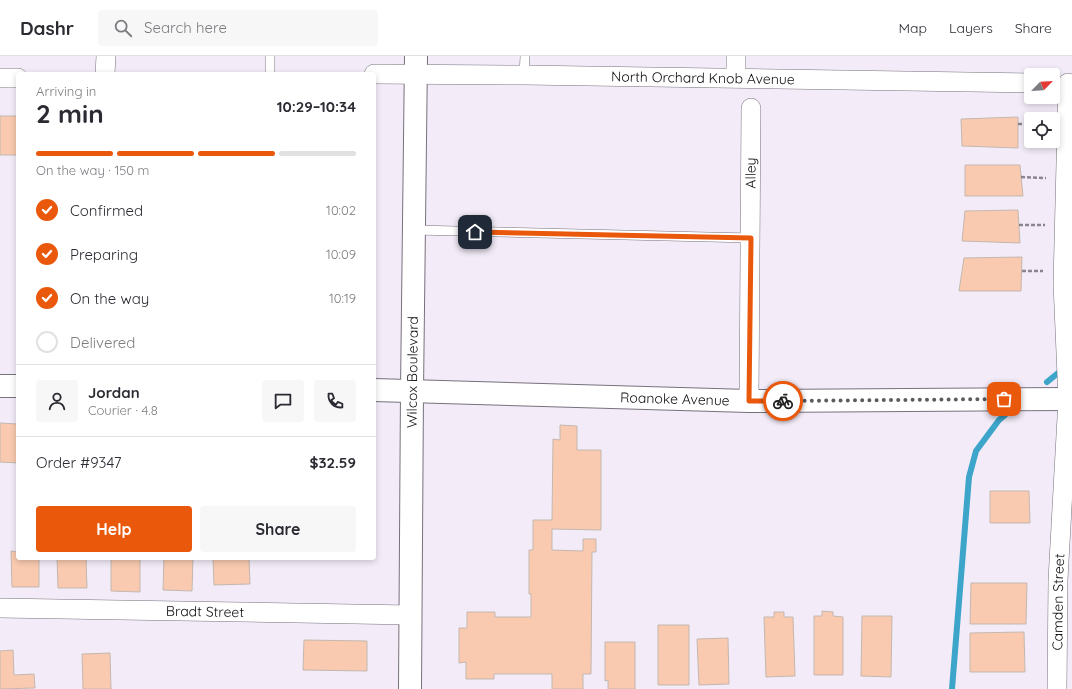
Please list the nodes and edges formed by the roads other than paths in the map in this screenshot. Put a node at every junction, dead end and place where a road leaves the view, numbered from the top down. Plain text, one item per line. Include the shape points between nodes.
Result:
1 (106, 56) edge
2 (270, 56) edge
3 (525, 56) edge
4 (736, 56) edge
5 (416, 65) edge
6 (105, 72) edge
7 (270, 72) edge
8 (376, 74) edge
9 (524, 75) junction
10 (0, 78) edge
11 (16, 78) edge
12 (736, 78) junction
13 (1024, 83) edge
14 (1064, 83) edge
15 (751, 108) dead end
16 (414, 230) junction
17 (751, 238) junction
18 (0, 386) edge
19 (16, 386) edge
20 (376, 390) edge
21 (412, 390) junction
22 (1070, 399) edge
23 (749, 401) junction
24 (0, 608) edge
25 (410, 615) junction
26 (410, 689) edge
27 (1057, 689) edge

1 - 6 street
2 - 7 lane
3 - 9 lane
4 - 12 street
5 - 8 street, North Orchard Knob Avenue
5 - 9 street, North Orchard Knob Avenue
5 - 16 street, Wilcox Boulevard
9 - 12 street, North Orchard Knob Avenue
10 - 11 street
12 - 13 street, North Orchard Knob Avenue
14 - 22 street, Camden Street via 1063,283
15 - 17 street, Alley
16 - 17 lane
16 - 21 street, Wilcox Boulevard
17 - 23 street, Alley
18 - 19 street
20 - 21 street, Roanoke Avenue
21 - 23 street, Roanoke Avenue
21 - 25 street, Wilcox Boulevard
22 - 23 street, Roanoke Avenue
22 - 27 street, Camden Street via 1058,580
24 - 25 street, Bradt Street
25 - 26 street, Wilcox Boulevard

